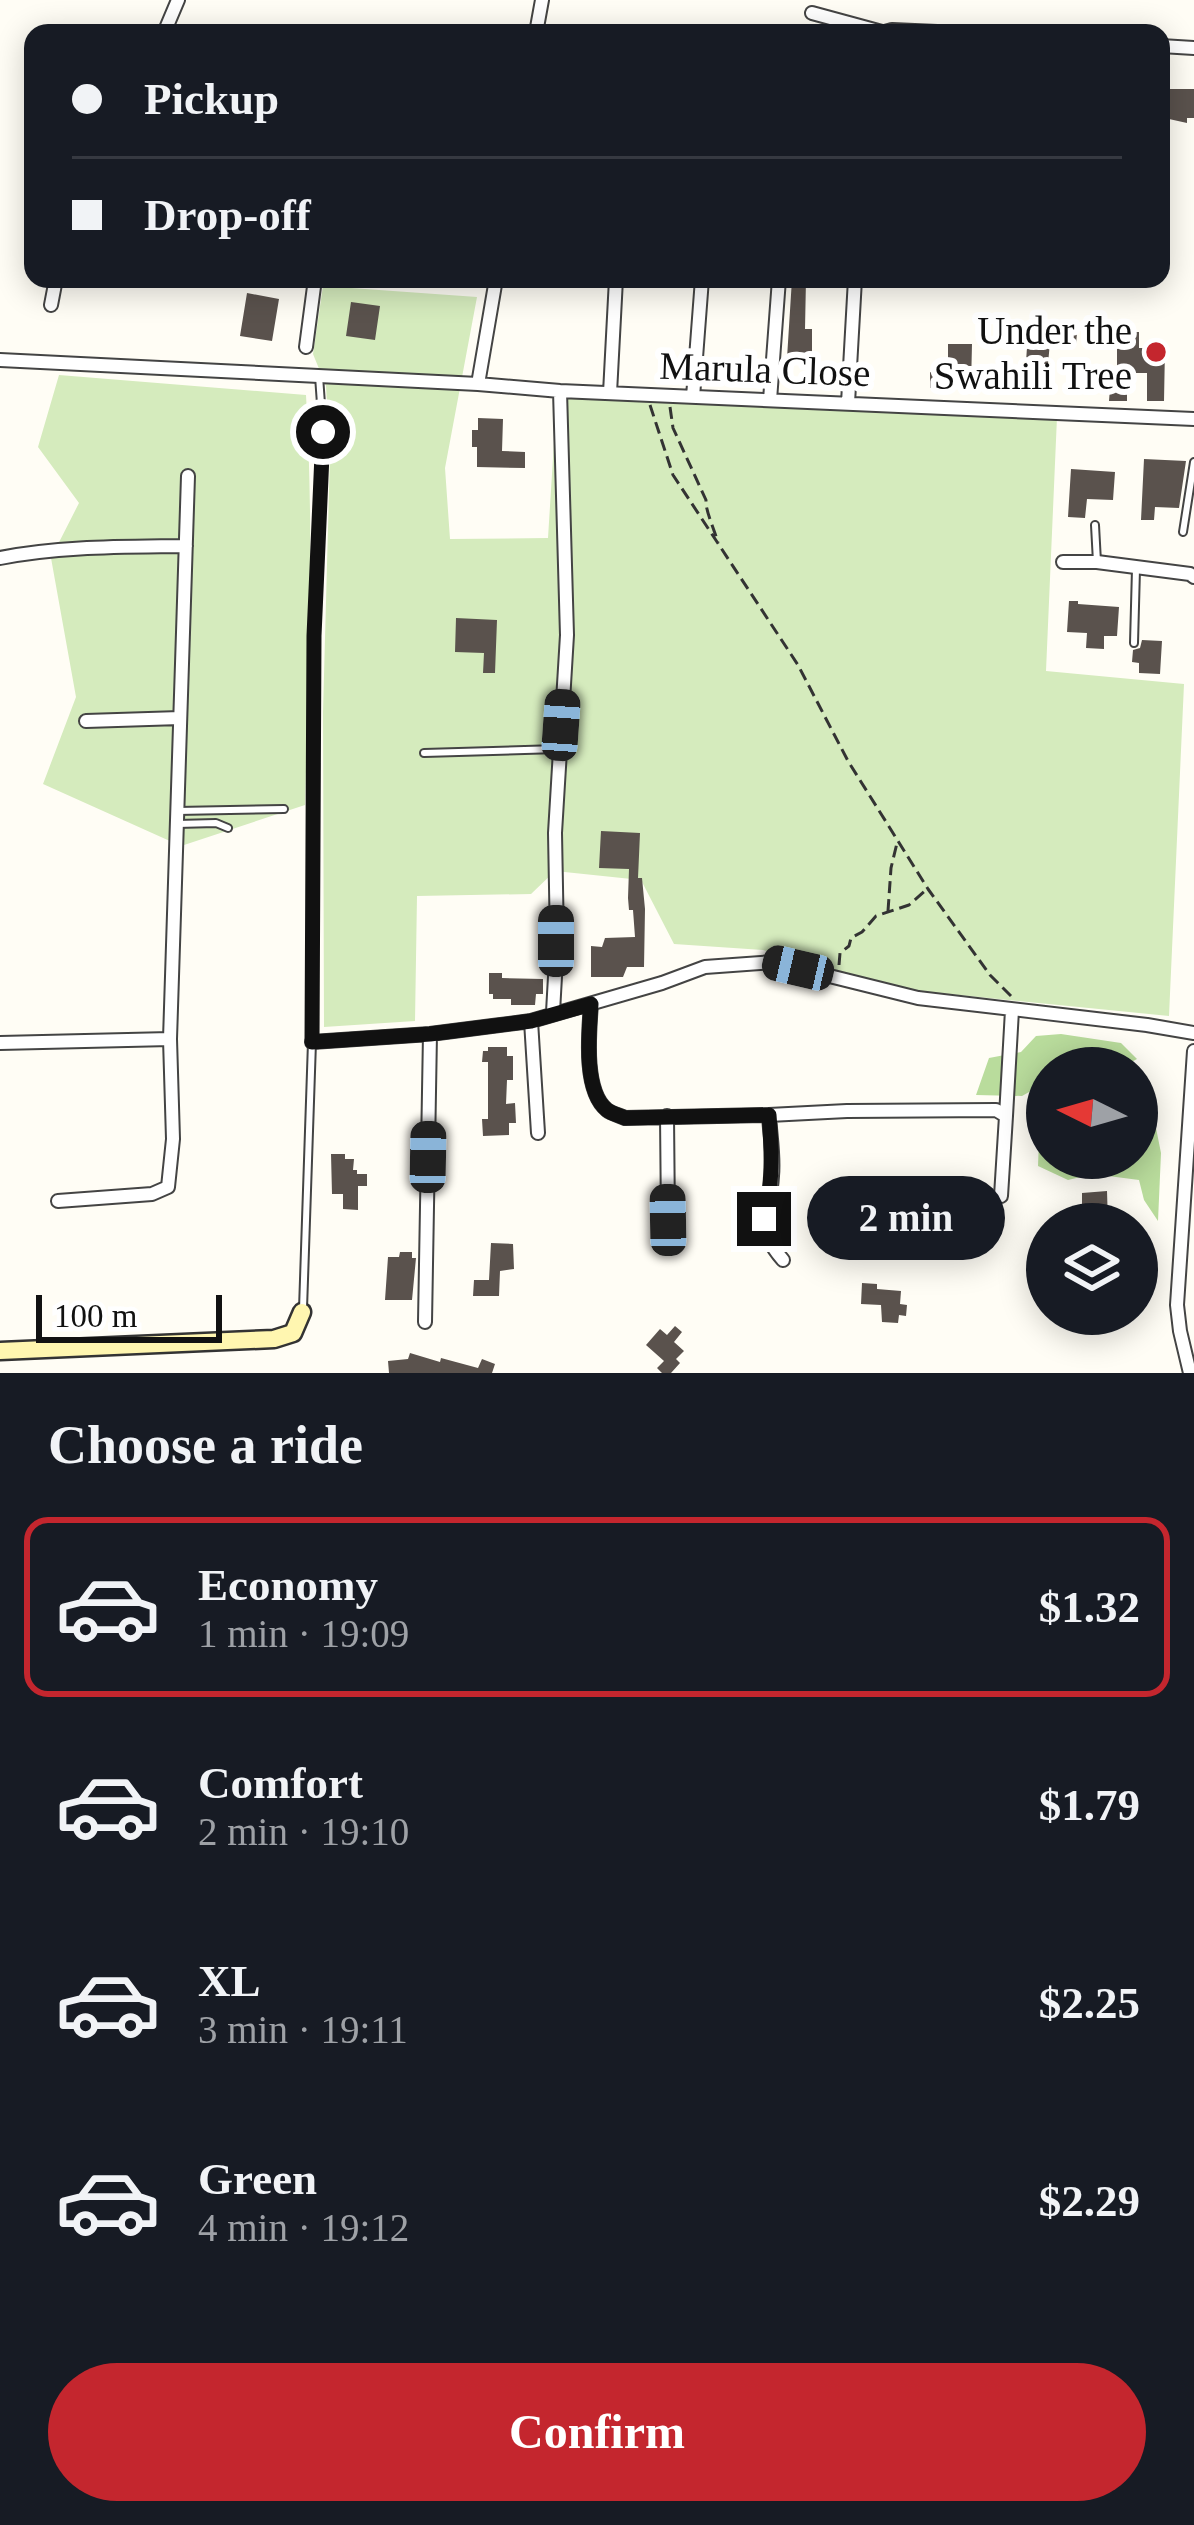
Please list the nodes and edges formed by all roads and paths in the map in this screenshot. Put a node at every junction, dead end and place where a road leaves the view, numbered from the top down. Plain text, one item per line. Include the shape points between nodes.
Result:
1 (812, 13) dead end
2 (850, 24) edge
3 (54, 288) edge
4 (314, 288) edge
5 (494, 288) edge
6 (616, 288) edge
7 (702, 288) edge
8 (778, 288) edge
9 (854, 288) edge
10 (51, 305) dead end
11 (306, 347) dead end
12 (0, 360) edge
13 (319, 376) junction
14 (478, 384) junction
15 (560, 391) junction
16 (610, 393) junction
17 (646, 394) junction
18 (668, 395) junction
19 (693, 397) junction
20 (770, 400) junction
21 (848, 403) junction
22 (1194, 419) edge
23 (1194, 463) edge
24 (188, 476) dead end
25 (1095, 525) dead end
26 (1183, 532) dead end
27 (718, 545) junction
28 (186, 546) junction
29 (0, 558) edge
30 (1063, 562) dead end
31 (1097, 562) junction
32 (1136, 569) junction
33 (1194, 577) edge
34 (1134, 644) dead end
35 (180, 718) junction
36 (86, 721) dead end
37 (561, 749) junction
38 (424, 753) dead end
39 (284, 809) dead end
40 (177, 817) junction
41 (229, 828) dead end
42 (897, 841) junction
43 (928, 889) junction
44 (888, 913) junction
45 (834, 976) junction
46 (591, 1004) junction
47 (1019, 1010) junction
48 (554, 1012) junction
49 (531, 1021) junction
50 (430, 1034) junction
51 (1194, 1034) edge
52 (170, 1039) junction
53 (312, 1042) junction
54 (0, 1043) edge
55 (1194, 1051) edge
56 (769, 1115) junction
57 (667, 1116) junction
58 (1006, 1116) junction
59 (538, 1133) dead end
60 (1001, 1196) dead end
61 (58, 1201) dead end
62 (668, 1220) dead end
63 (783, 1260) dead end
64 (302, 1312) joint
65 (1178, 1317) junction
66 (1194, 1317) edge
67 (425, 1322) dead end
68 (0, 1352) edge
69 (1190, 1373) edge

1 - 2 street
3 - 10 street
4 - 11 street
5 - 14 street
6 - 16 street
7 - 19 street
8 - 20 street
9 - 21 street
12 - 13 street, Marula Close
13 - 14 street, Marula Close
13 - 53 lane
14 - 15 street, Marula Close
15 - 16 street, Marula Close
15 - 37 street via 567,634
16 - 17 street, Marula Close
17 - 18 street, Marula Close
17 - 27 path via 670,471
18 - 19 street, Marula Close
18 - 27 path
19 - 20 street, Marula Close
20 - 21 street, Marula Close
21 - 22 street, Marula Close
23 - 26 lane
24 - 28 street
25 - 31 lane
27 - 42 path via 798,664
28 - 29 street
28 - 35 street
30 - 31 street
31 - 32 street
32 - 33 street
32 - 34 lane
35 - 36 street
35 - 40 street
37 - 38 lane
37 - 48 street
39 - 40 lane
40 - 41 lane
40 - 52 street
42 - 43 path
42 - 44 path
43 - 44 path
43 - 47 path
44 - 45 path via 851,938
45 - 46 street via 773,962 705,967
45 - 47 street via 918,998
46 - 48 street
46 - 57 street via 596,1096 625,1118
47 - 51 street
47 - 58 street
48 - 49 street
49 - 50 street
49 - 59 street
50 - 53 street
50 - 67 street
52 - 54 street
52 - 61 street via 168,1187
53 - 64 lane
55 - 65 street
56 - 57 street
56 - 58 street
56 - 63 street via 773,1168 764,1219 768,1243
57 - 62 street
58 - 60 street
64 - 68 street via 293,1333 274,1339
65 - 66 lane
65 - 69 street

